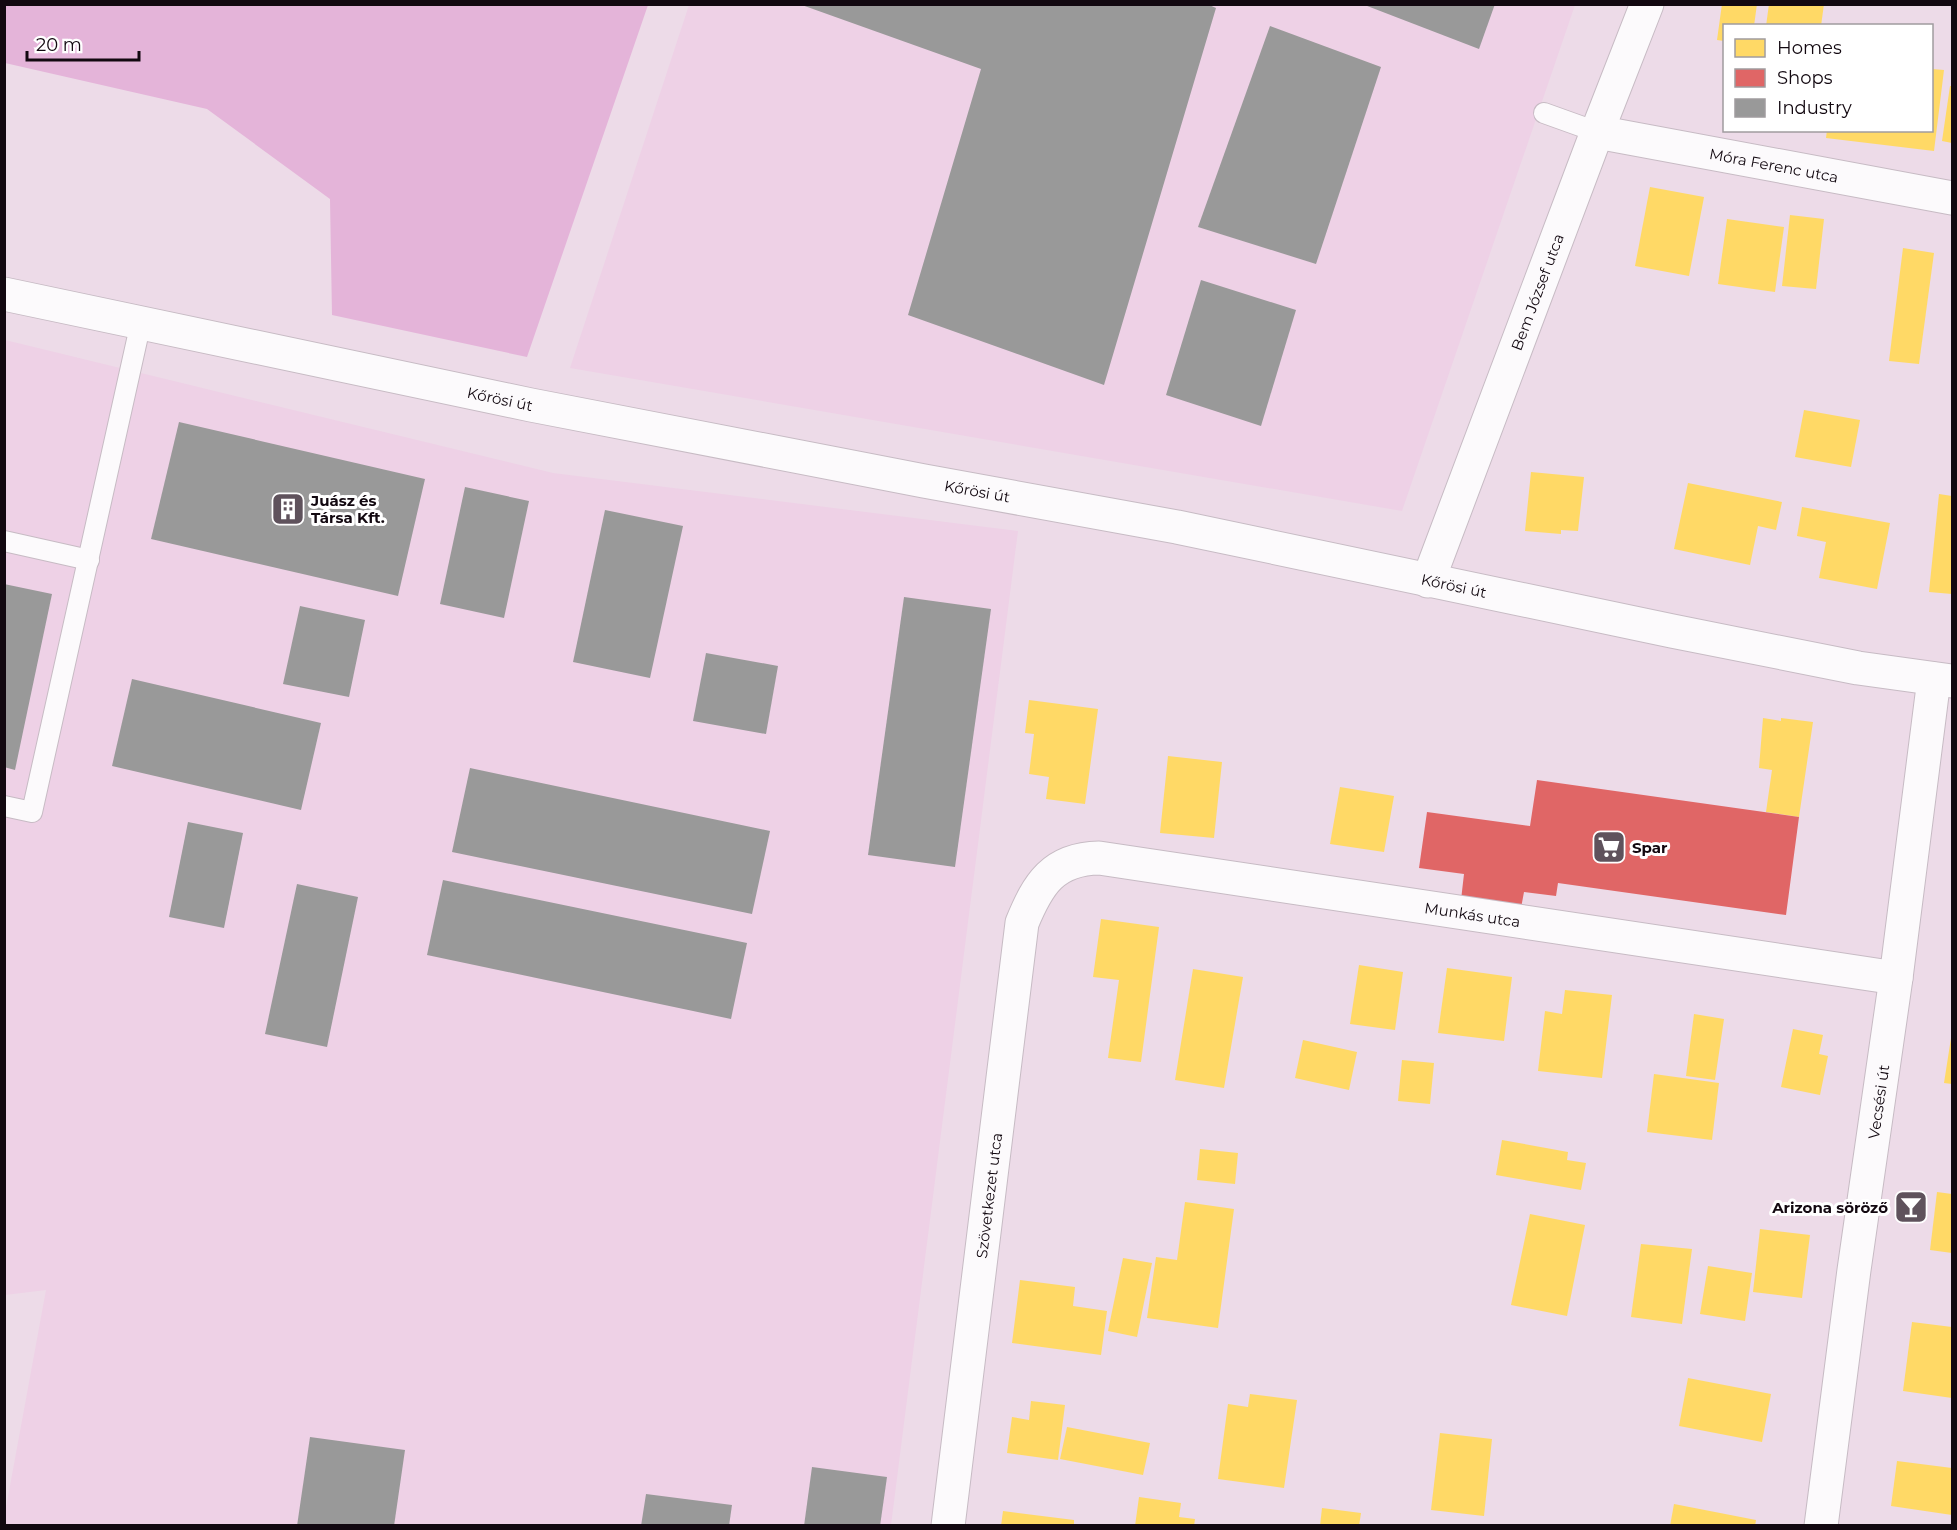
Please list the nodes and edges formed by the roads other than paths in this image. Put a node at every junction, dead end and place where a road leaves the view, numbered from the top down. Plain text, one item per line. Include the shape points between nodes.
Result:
1 (1647, 4) edge
2 (1544, 113) dead end
3 (1597, 132) junction
4 (1953, 198) edge
5 (4, 294) edge
6 (141, 322) junction
7 (4, 541) edge
8 (89, 560) junction
9 (1428, 581) junction
10 (1943, 680) edge
11 (4, 806) edge
12 (1051, 874) joint
13 (1896, 978) junction
14 (948, 1526) edge
15 (1821, 1526) edge

1 - 3 main road, Bem József utca
2 - 3 lane
3 - 4 main road, Móra Ferenc utca
3 - 9 main road, Bem József utca
5 - 6 main road, Kőrösi út
6 - 8 lane
6 - 9 main road, Kőrösi út via 531,405 1177,527
7 - 8 lane
8 - 11 lane via 32,812
9 - 10 main road, Kőrösi út via 1858,668
10 - 13 main road, Vecsési út
12 - 13 main road, Munkás utca via 1081,858 1099,858
12 - 14 main road, Szövetkezet utca via 1022,923
13 - 15 main road, Vecsési út

